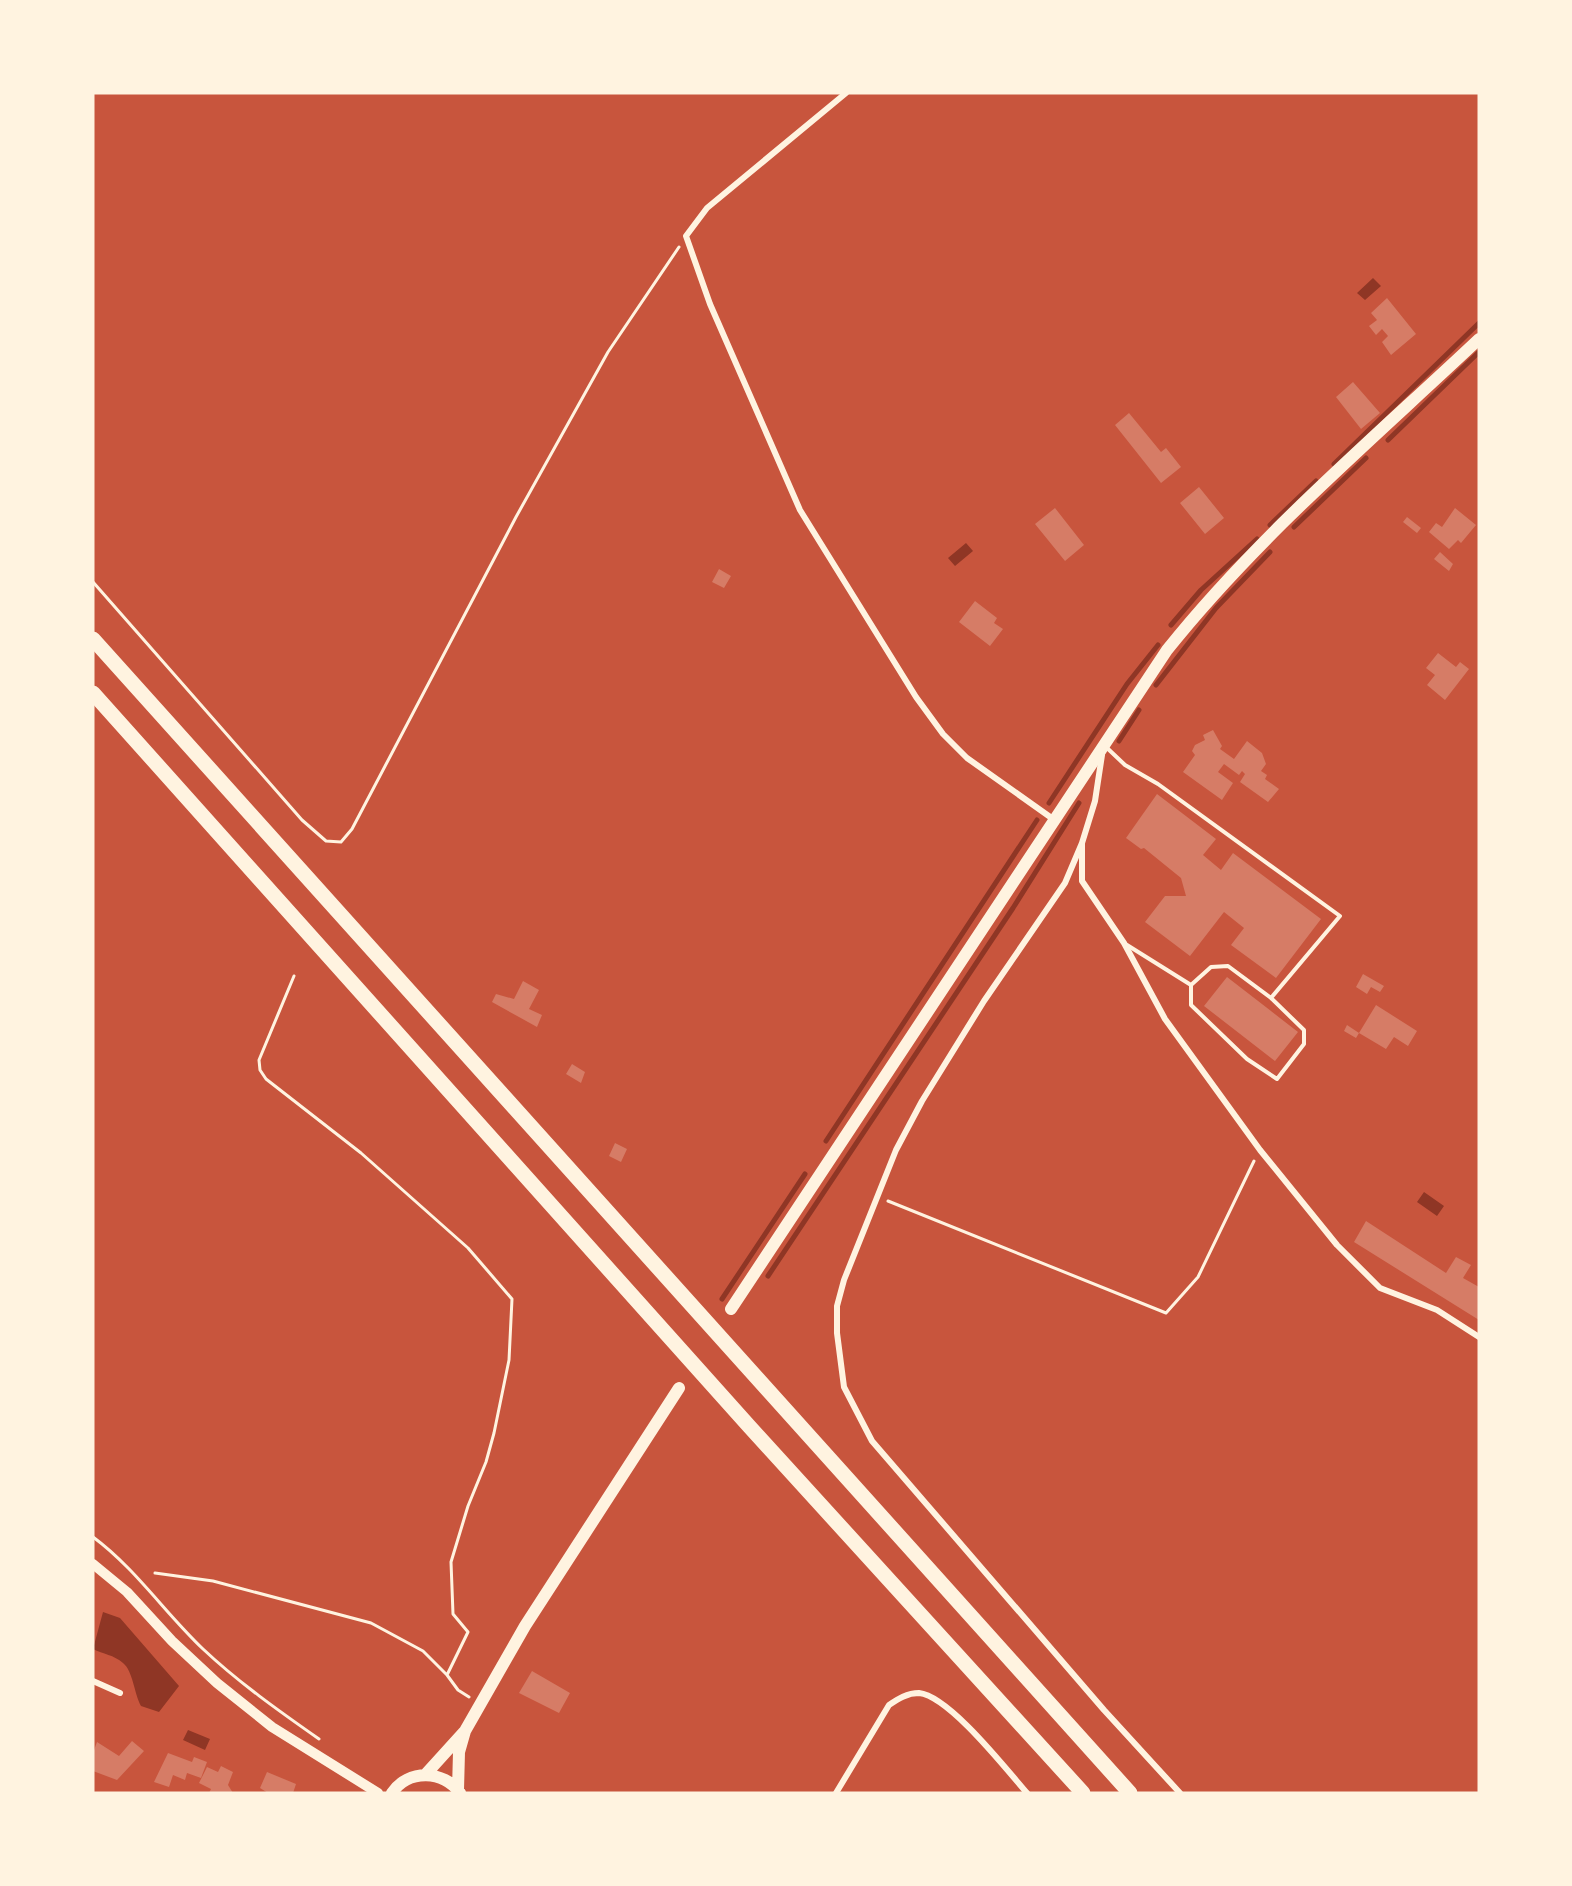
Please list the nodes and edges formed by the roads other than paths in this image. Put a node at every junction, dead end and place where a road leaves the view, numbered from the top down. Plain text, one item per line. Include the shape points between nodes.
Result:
1 (846, 93) edge
2 (1479, 339) edge
3 (93, 639) edge
4 (93, 693) edge
5 (1103, 745) junction
6 (1053, 819) junction
7 (1082, 843) junction
8 (1124, 943) junction
9 (1191, 985) junction
10 (1270, 998) junction
11 (731, 1309) dead end
12 (1479, 1337) edge
13 (679, 1388) dead end
14 (93, 1564) edge
15 (93, 1682) edge
16 (120, 1693) dead end
17 (465, 1731) junction
18 (425, 1775) junction
19 (459, 1792) edge
20 (378, 1793) edge
21 (393, 1793) edge
22 (836, 1793) edge
23 (1027, 1793) edge
24 (1083, 1793) edge
25 (1130, 1793) edge
26 (1180, 1793) edge

1 - 6 street via 707,208 686,236 710,304 800,510 916,697 943,734 967,758
2 - 5 main road via 1275,532 1196,613 1142,684
3 - 25 highway
4 - 24 highway
5 - 6 main road
5 - 7 street via 1095,801
5 - 10 lane via 1125,765 1158,784 1340,916
6 - 11 main road
7 - 8 street via 1082,881
7 - 26 street via 1065,883 984,1001 922,1101 875,1196 844,1280 837,1306 837,1333 844,1387 872,1441
8 - 9 lane
8 - 12 street via 1165,1019 1260,1150 1337,1245 1380,1288 1437,1310
9 - 10 lane via 1210,967 1228,966
9 - 10 lane via 1191,1005 1247,1059 1276,1079 1304,1044 1304,1030
13 - 17 main road via 597,1511
14 - 20 street via 127,1592 217,1683 272,1727
15 - 16 street
17 - 18 main road
17 - 19 main road via 459,1752
18 - 19 main road via 443,1779
18 - 21 main road via 404,1782
22 - 23 street via 889,1706 903,1696 919,1693 935,1698 952,1711

